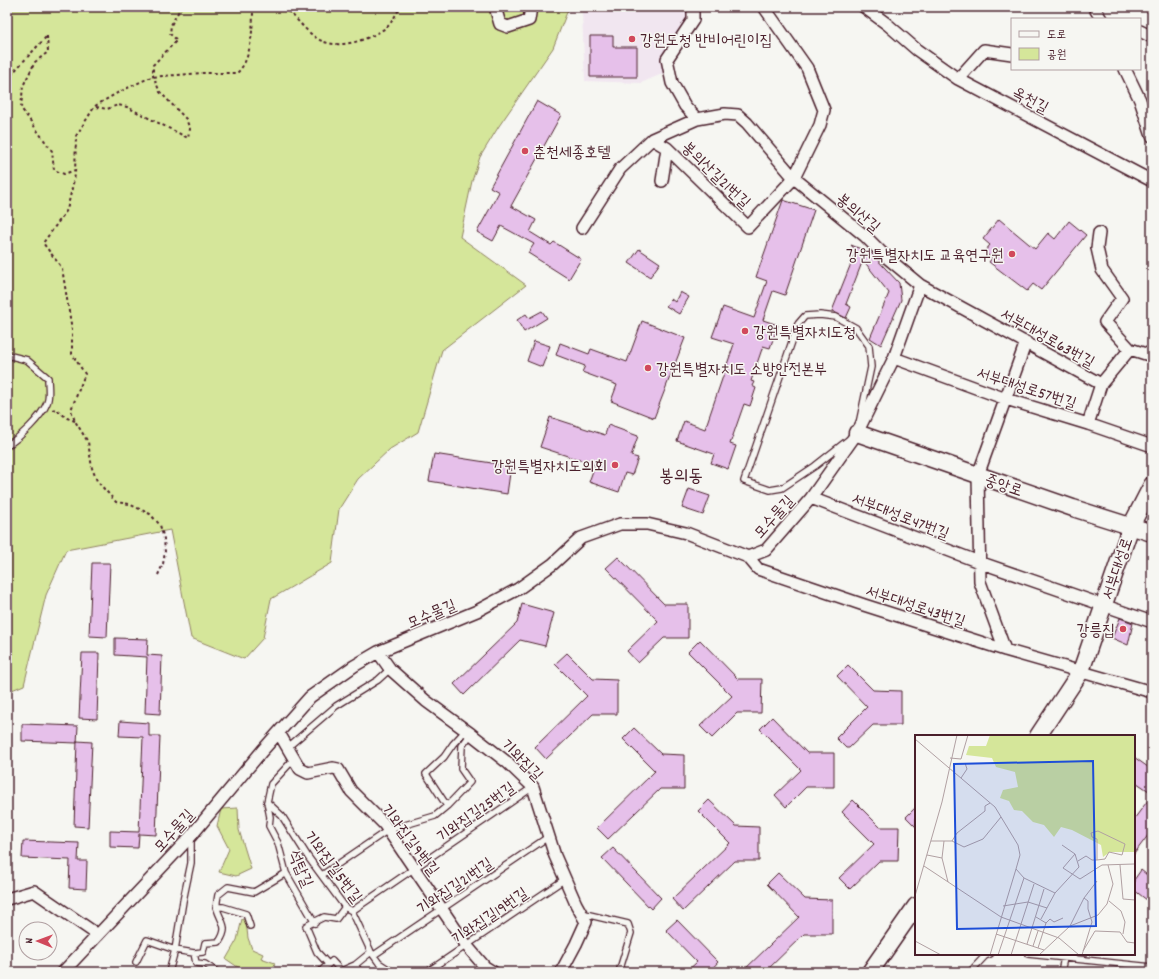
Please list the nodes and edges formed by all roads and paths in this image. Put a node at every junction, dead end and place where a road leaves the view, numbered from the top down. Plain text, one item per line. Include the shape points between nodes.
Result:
1 (181, 7) edge
2 (253, 7) edge
3 (284, 7) edge
4 (401, 7) edge
5 (495, 7) edge
6 (531, 7) edge
7 (694, 7) edge
8 (764, 7) edge
9 (864, 7) edge
10 (1094, 7) edge
11 (1100, 18) edge
12 (1141, 32) edge
13 (1152, 37) edge
14 (1011, 54) edge
15 (1125, 70) edge
16 (153, 76) junction
17 (7, 79) edge
18 (958, 79) junction
19 (95, 106) junction
20 (697, 119) junction
21 (1152, 136) edge
22 (649, 142) junction
23 (667, 148) junction
24 (75, 170) junction
25 (794, 178) junction
26 (662, 180) dead end
27 (1152, 181) edge
28 (582, 228) dead end
29 (1099, 233) dead end
30 (920, 285) junction
31 (1026, 342) junction
32 (1130, 349) junction
33 (7, 355) edge
34 (1152, 356) edge
35 (894, 358) junction
36 (1101, 384) junction
37 (1006, 399) junction
38 (39, 414) junction
39 (75, 421) junction
40 (1088, 424) junction
41 (858, 433) junction
42 (7, 446) edge
43 (1152, 446) edge
44 (978, 475) junction
45 (1152, 485) edge
46 (811, 498) junction
47 (1131, 526) junction
48 (1152, 533) edge
49 (748, 557) junction
50 (979, 562) junction
51 (158, 575) dead end
52 (1103, 605) junction
53 (1152, 622) edge
54 (1005, 650) junction
55 (378, 652) junction
56 (390, 669) junction
57 (1081, 671) junction
58 (1152, 692) edge
59 (468, 732) junction
60 (279, 733) junction
61 (1039, 735) edge
62 (288, 747) junction
63 (294, 759) junction
64 (533, 787) junction
65 (267, 802) junction
66 (447, 806) junction
67 (388, 830) junction
68 (191, 836) junction
69 (548, 837) junction
70 (414, 869) junction
71 (286, 873) junction
72 (322, 874) junction
73 (565, 879) junction
74 (7, 898) edge
75 (216, 907) junction
76 (345, 907) junction
77 (915, 907) edge
78 (441, 909) junction
79 (352, 911) junction
80 (581, 913) junction
81 (315, 923) junction
82 (250, 926) dead end
83 (98, 935) junction
84 (467, 946) junction
85 (175, 950) junction
86 (194, 953) junction
87 (373, 953) junction
88 (988, 955) edge
89 (1037, 955) edge
90 (1064, 958) junction
91 (136, 962) dead end
92 (328, 964) junction
93 (356, 965) junction
94 (1152, 968) edge
95 (341, 971) edge
96 (64, 972) edge
97 (169, 972) edge
98 (217, 972) edge
99 (320, 972) edge
100 (360, 972) edge
101 (393, 972) edge
102 (427, 972) edge
103 (493, 972) edge
104 (561, 972) edge
105 (619, 972) edge
106 (870, 972) edge
107 (970, 972) edge
108 (1061, 972) edge

1 - 16 path via 171,25 170,34 177,40 153,65
2 - 16 path via 250,48 241,70 237,73
3 - 4 path via 318,40 343,45 360,40 388,26
5 - 6 street via 500,24 508,27 529,20
7 - 20 street via 693,20 667,59 672,83 685,106
8 - 25 street via 807,68 824,110 820,125
9 - 18 street, 옥천길
10 - 11 street
12 - 13 street
14 - 18 street via 984,50
15 - 21 street via 1140,100
16 - 19 path
16 - 19 path via 160,92 186,119 190,129 188,138 127,107 118,105 107,109
17 - 24 path via 47,36 48,52 35,62 23,86 21,108 52,151 54,170 64,174
18 - 27 street, 옥천길
19 - 24 path via 76,136
20 - 22 street, 봉의산길
20 - 25 street, 봉의산길 via 724,114 738,115
22 - 23 street, 봉의산길21번길
22 - 28 street, 봉의산길 via 620,169
23 - 25 street, 봉의산길21번길 via 748,227
23 - 26 street, 봉의산길21번길
24 - 39 path via 67,210 43,243 62,268 72,330 72,354 85,374 71,410
25 - 30 street, 봉의산길
29 - 32 street via 1097,248 1102,270 1122,298 1105,322
30 - 31 street, 서부대성로63번길
30 - 35 street
31 - 36 street, 서부대성로63번길
31 - 37 street
32 - 34 street
32 - 36 street, 서부대성로63번길
33 - 38 lane via 28,360 48,378 48,402
35 - 37 street, 서부대성로57번길
35 - 41 street
36 - 40 street
37 - 40 street, 서부대성로57번길
37 - 44 street
38 - 39 path via 56,409
38 - 42 lane via 15,441
39 - 51 path via 88,442 97,482 116,502 129,504 150,514 160,525 165,552
40 - 43 street, 서부대성로57번길
41 - 41 lane via 871,367 869,346 856,328 836,317 804,316 798,324 744,481 770,490 782,488
41 - 44 street, 중앙로
41 - 46 street, 모수물길
44 - 47 street, 중앙로
44 - 50 street
45 - 47 street, 서부대성로
46 - 49 street, 모수물길 via 766,550
46 - 50 street, 서부대성로47번길
47 - 48 street, 중앙로
47 - 52 street, 서부대성로
49 - 54 street, 서부대성로43번길 via 758,569 864,606
49 - 55 street, 모수물길 via 686,533 647,524 620,524 580,538 553,564 518,589 477,611
50 - 52 street, 서부대성로47번길
50 - 54 street via 980,582
52 - 53 street, 서부대성로47번길
52 - 57 street, 서부대성로
54 - 57 street, 서부대성로43번길
55 - 56 street, 기와집길
55 - 60 street, 모수물길 via 310,697
56 - 59 street, 기와집길 via 426,701
56 - 62 lane via 378,680 336,706
57 - 58 street, 서부대성로43번길
57 - 61 street, 서부대성로
59 - 64 street, 기와집길 via 508,763
59 - 66 lane via 462,746 461,769 470,782
59 - 66 lane via 453,744 444,758 426,774
60 - 62 street, 기와집길9번길
60 - 68 street, 모수물길
62 - 63 street, 기와집길9번길
63 - 65 lane, 석탑길 via 271,784
63 - 67 street, 기와집길9번길 via 300,769 308,773 338,769 351,791
64 - 69 street, 기와집길
64 - 70 lane, 기와집길25번길
65 - 71 lane, 석탑길 via 269,826 278,843
65 - 72 lane, 기와집길5번길 via 282,816
66 - 67 lane via 435,816
67 - 70 street, 기와집길9번길
67 - 72 lane
68 - 83 street, 모수물길
68 - 85 lane via 191,863
69 - 73 street, 기와집길
69 - 78 lane, 기와집길21번길
70 - 78 street, 기와집길9번길
70 - 79 lane, 기와집길25번길
71 - 75 lane via 254,892 228,886 218,896
71 - 81 lane, 석탑길
72 - 76 lane, 기와집길5번길
73 - 80 street, 기와집길
73 - 84 lane, 기와집길19번길
74 - 83 street via 34,891
75 - 82 lane via 246,914
75 - 86 lane via 224,924 224,935 219,942 205,943 203,952
76 - 79 lane, 기와집길5번길
76 - 81 lane via 336,919 324,917
77 - 106 street
78 - 84 street, 기와집길9번길
78 - 87 lane, 기와집길21번길
79 - 87 lane, 기와집길5번길
80 - 104 street, 기와집길 via 586,922
80 - 105 lane via 628,924 631,933
81 - 92 lane via 306,926 317,952
83 - 96 street, 모수물길
84 - 102 lane, 기와집길19번길
84 - 103 street, 기와집길9번길 via 484,967
85 - 86 lane
85 - 91 lane via 147,940
85 - 97 lane
86 - 98 lane via 196,964 205,964
87 - 93 lane
87 - 101 lane, 기와집길5번길 via 379,963
88 - 107 lane
89 - 90 lane
90 - 94 lane
90 - 108 lane
92 - 95 lane via 332,960
92 - 99 lane
93 - 95 lane
93 - 100 lane

